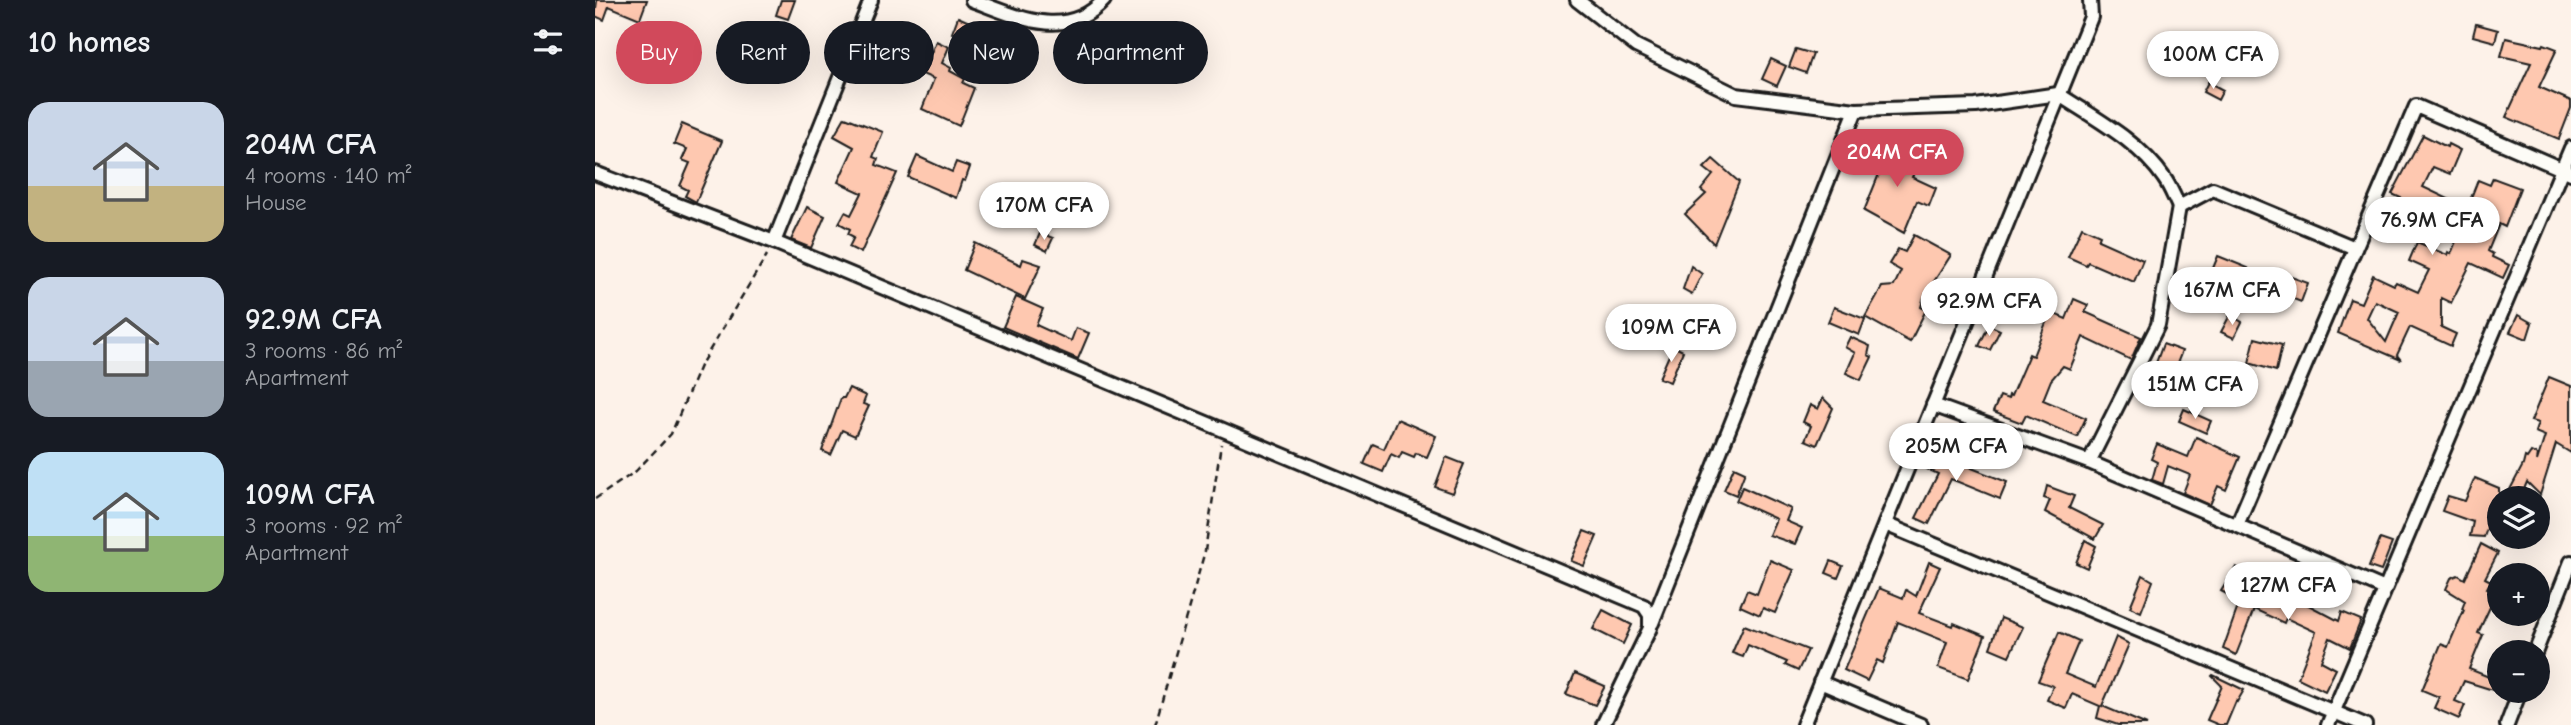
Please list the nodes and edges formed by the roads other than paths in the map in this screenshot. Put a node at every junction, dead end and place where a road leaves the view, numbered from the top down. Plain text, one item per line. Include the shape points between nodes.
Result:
1 (871, 0) edge
2 (972, 0) edge
3 (1104, 0) edge
4 (1577, 0) edge
5 (2090, 0) edge
6 (2058, 94) junction
7 (1856, 110) junction
8 (2571, 148) edge
9 (2567, 172) edge
10 (595, 173) edge
11 (2179, 207) junction
12 (774, 242) junction
13 (2355, 248) junction
14 (1934, 405) junction
15 (2089, 462) junction
16 (1885, 524) junction
17 (2237, 525) junction
18 (2571, 562) edge
19 (2385, 589) junction
20 (1650, 628) junction
21 (2540, 640) edge
22 (1820, 682) junction
23 (2515, 703) edge
24 (2334, 711) junction
25 (1603, 725) edge
26 (1803, 725) edge
27 (1921, 725) edge
28 (2328, 725) edge
29 (2365, 725) edge
30 (2507, 725) edge

1 - 12 street
2 - 3 street via 1027,21 1062,24
4 - 7 street via 1636,46 1736,95
5 - 6 street via 2091,17
6 - 7 street via 1976,106
6 - 11 street via 2146,156
6 - 14 street
7 - 20 street
8 - 9 street
9 - 13 street via 2416,106
9 - 19 street
10 - 12 street
11 - 13 street via 2213,189
11 - 15 street via 2158,325
12 - 20 street via 1644,606
13 - 17 street
14 - 15 street
14 - 16 street
15 - 17 street
16 - 22 street
16 - 24 street
17 - 19 street
18 - 21 street
19 - 24 street
20 - 25 street
22 - 26 street
22 - 27 street
23 - 30 street
24 - 28 street
24 - 29 street

